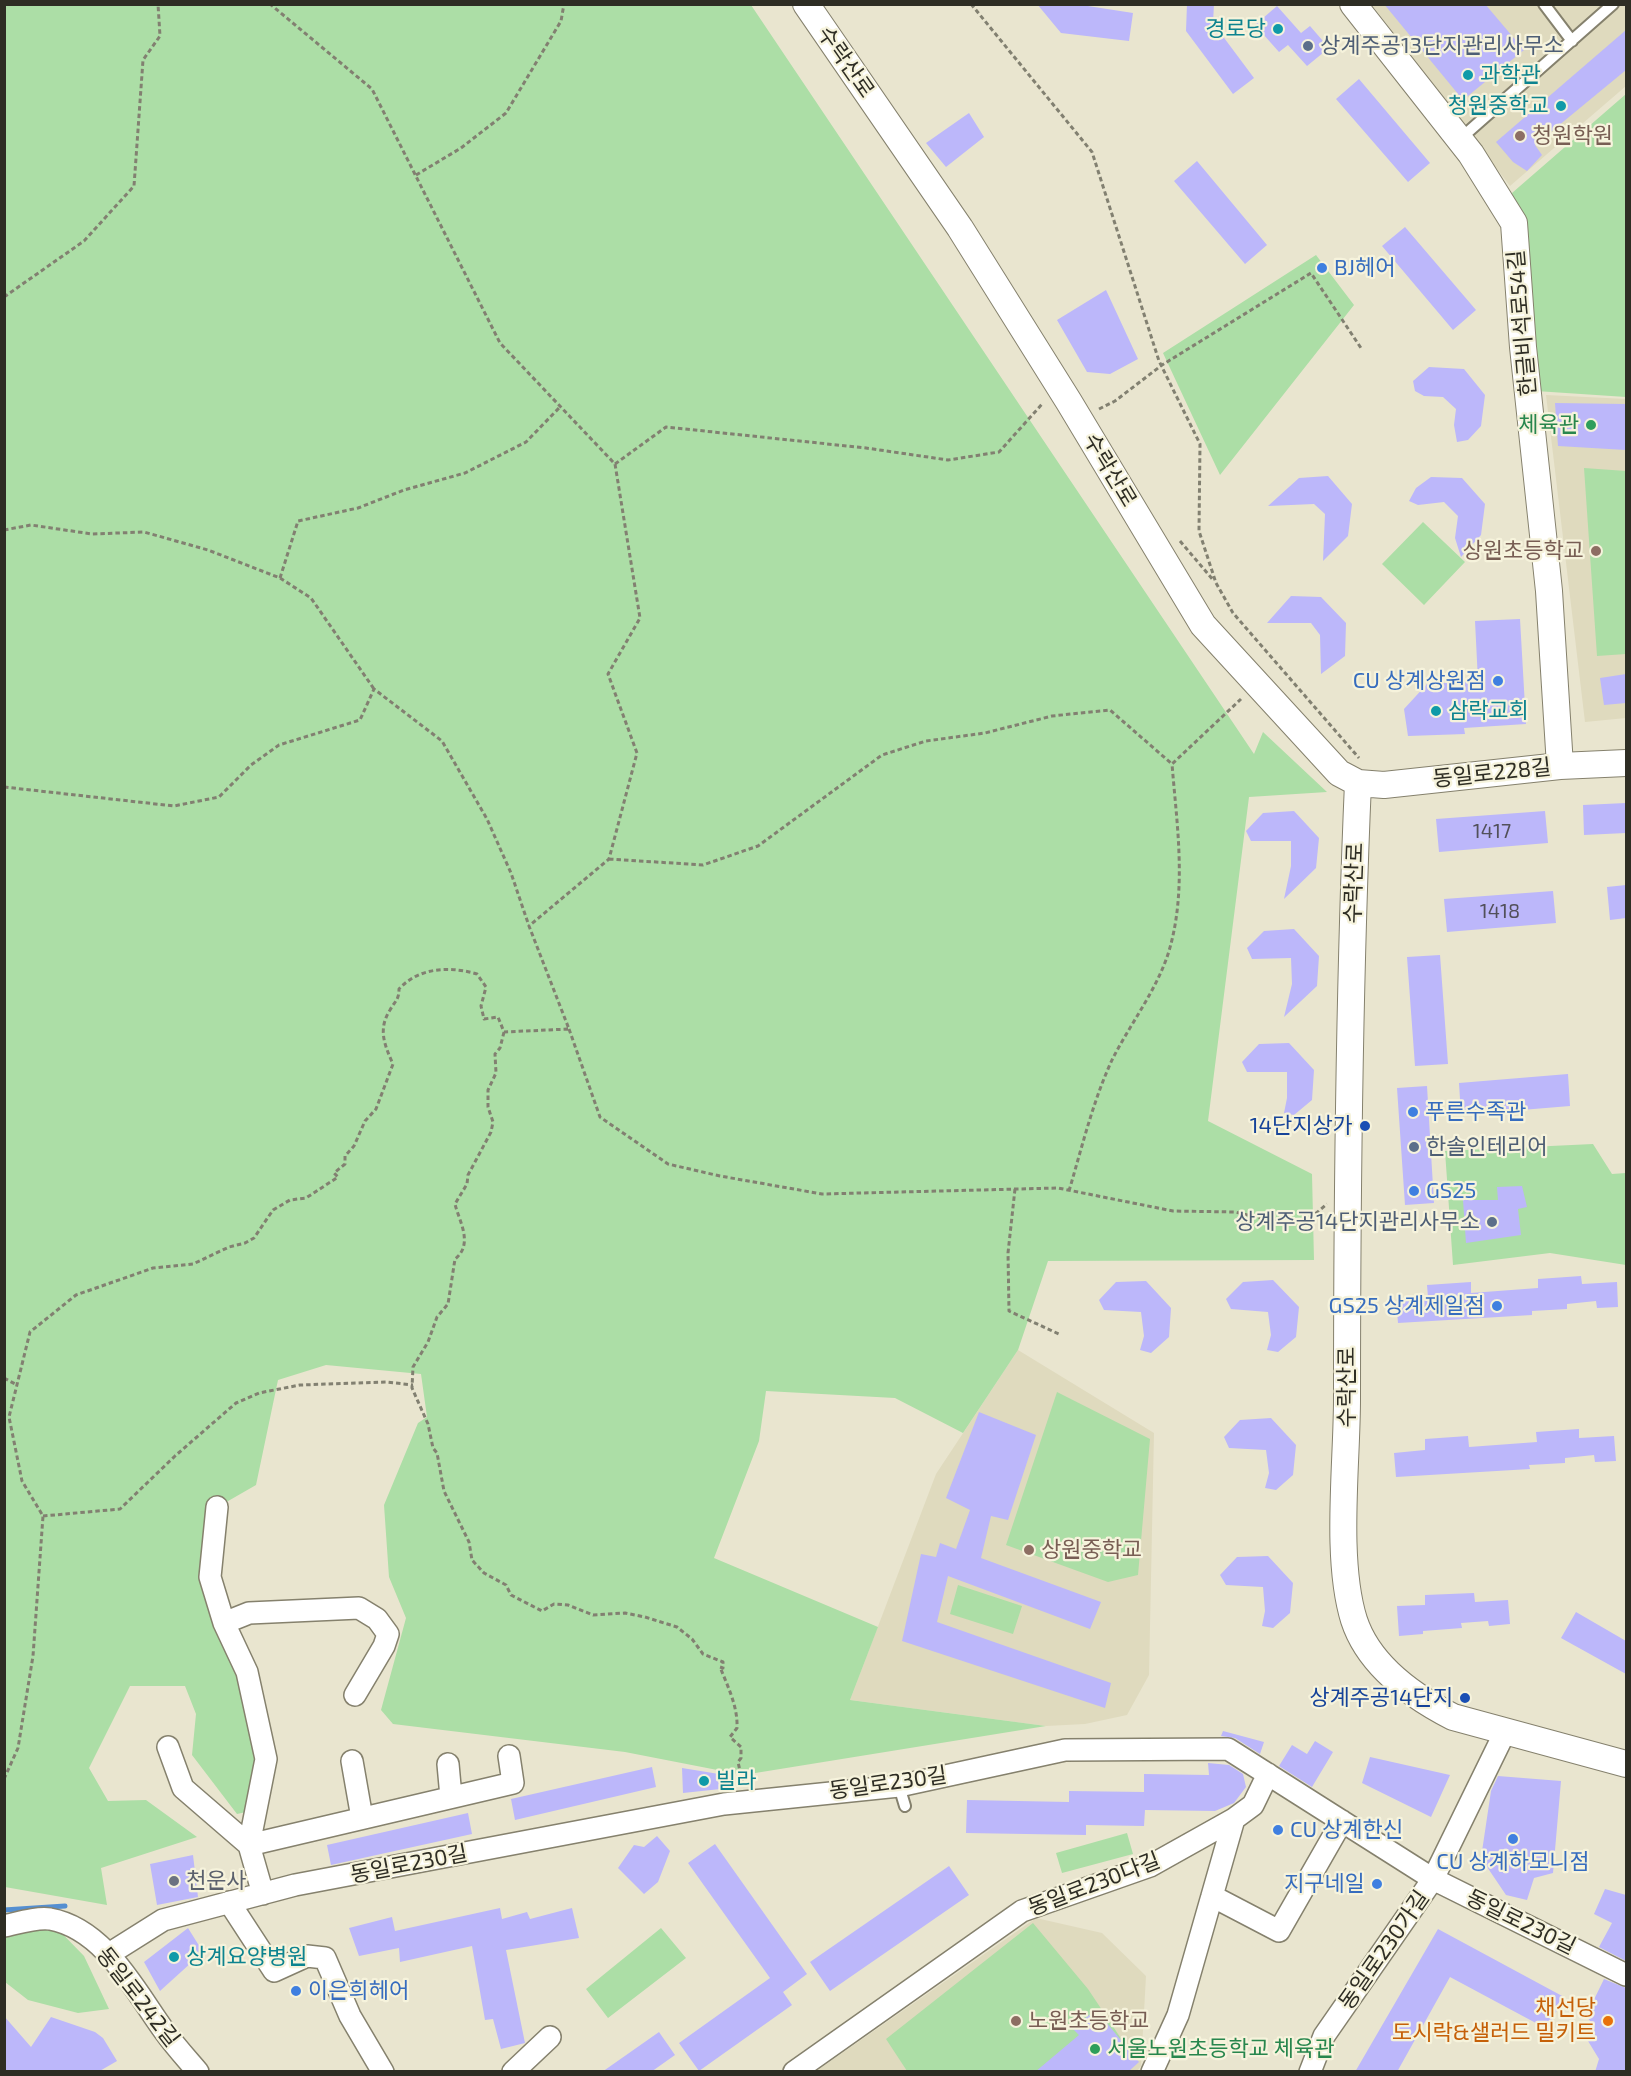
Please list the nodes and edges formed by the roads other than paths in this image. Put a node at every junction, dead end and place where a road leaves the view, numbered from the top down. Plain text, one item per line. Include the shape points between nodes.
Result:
1 (806, 4) edge
2 (1353, 4) edge
3 (1544, 4) edge
4 (1613, 4) edge
5 (1572, 42) junction
6 (1460, 139) junction
7 (1626, 763) edge
8 (1560, 766) junction
9 (1360, 771) junction
10 (217, 1507) dead end
11 (224, 1623) junction
12 (355, 1695) dead end
13 (1504, 1732) junction
14 (168, 1747) dead end
15 (508, 1756) dead end
16 (351, 1761) dead end
17 (448, 1764) dead end
18 (1626, 1764) edge
19 (1268, 1774) junction
20 (451, 1797) junction
21 (362, 1818) junction
22 (1234, 1819) junction
23 (1342, 1821) junction
24 (249, 1845) junction
25 (1433, 1879) junction
26 (263, 1894) junction
27 (1212, 1896) junction
28 (229, 1902) junction
29 (4, 1926) edge
30 (109, 1954) junction
31 (1626, 1975) edge
32 (550, 2037) dead end
33 (198, 2072) edge
34 (382, 2072) edge
35 (513, 2072) edge
36 (794, 2072) edge
37 (1152, 2072) edge
38 (1310, 2072) edge

1 - 9 street, 수락산로 via 960,228 1203,625 1339,773
2 - 6 street, 한글비석로54길
3 - 5 lane
4 - 5 lane
5 - 6 lane
6 - 8 street, 한글비석로54길 via 1514,224 1549,591
7 - 8 street, 동일로228길
8 - 9 street, 동일로228길 via 1384,785
9 - 13 street, 수락산로 via 1347,1187 1345,1564 1354,1620 1373,1654 1402,1684 1430,1705 1454,1717
10 - 11 street via 210,1576
11 - 12 street via 249,1613 359,1608 377,1619 388,1634
11 - 24 street via 247,1672 266,1760
13 - 18 street, 수락산로
13 - 25 street, 동일로230가길
14 - 24 street via 183,1788
15 - 20 street via 513,1783
16 - 21 street
17 - 20 street
19 - 22 street, 동일로230다길 via 1252,1805
19 - 23 street, 동일로230길
19 - 26 street, 동일로230길 via 1228,1749 1065,1750 902,1796 741,1802
20 - 21 street
21 - 24 street
22 - 27 street
22 - 36 street, 동일로230다길 via 1150,1866 1022,1911
23 - 25 street, 동일로230길
23 - 27 street via 1279,1931
24 - 26 street
25 - 31 street, 동일로230길
25 - 38 street, 동일로230가길 via 1324,2036
26 - 28 street, 동일로230길
27 - 37 street via 1178,2015
28 - 30 street, 동일로230길 via 163,1920
28 - 34 street via 274,1971 308,1956 325,1958 350,2016
29 - 30 street, 동일로242길 via 47,1918 89,1935
30 - 33 street, 동일로242길
32 - 35 street

